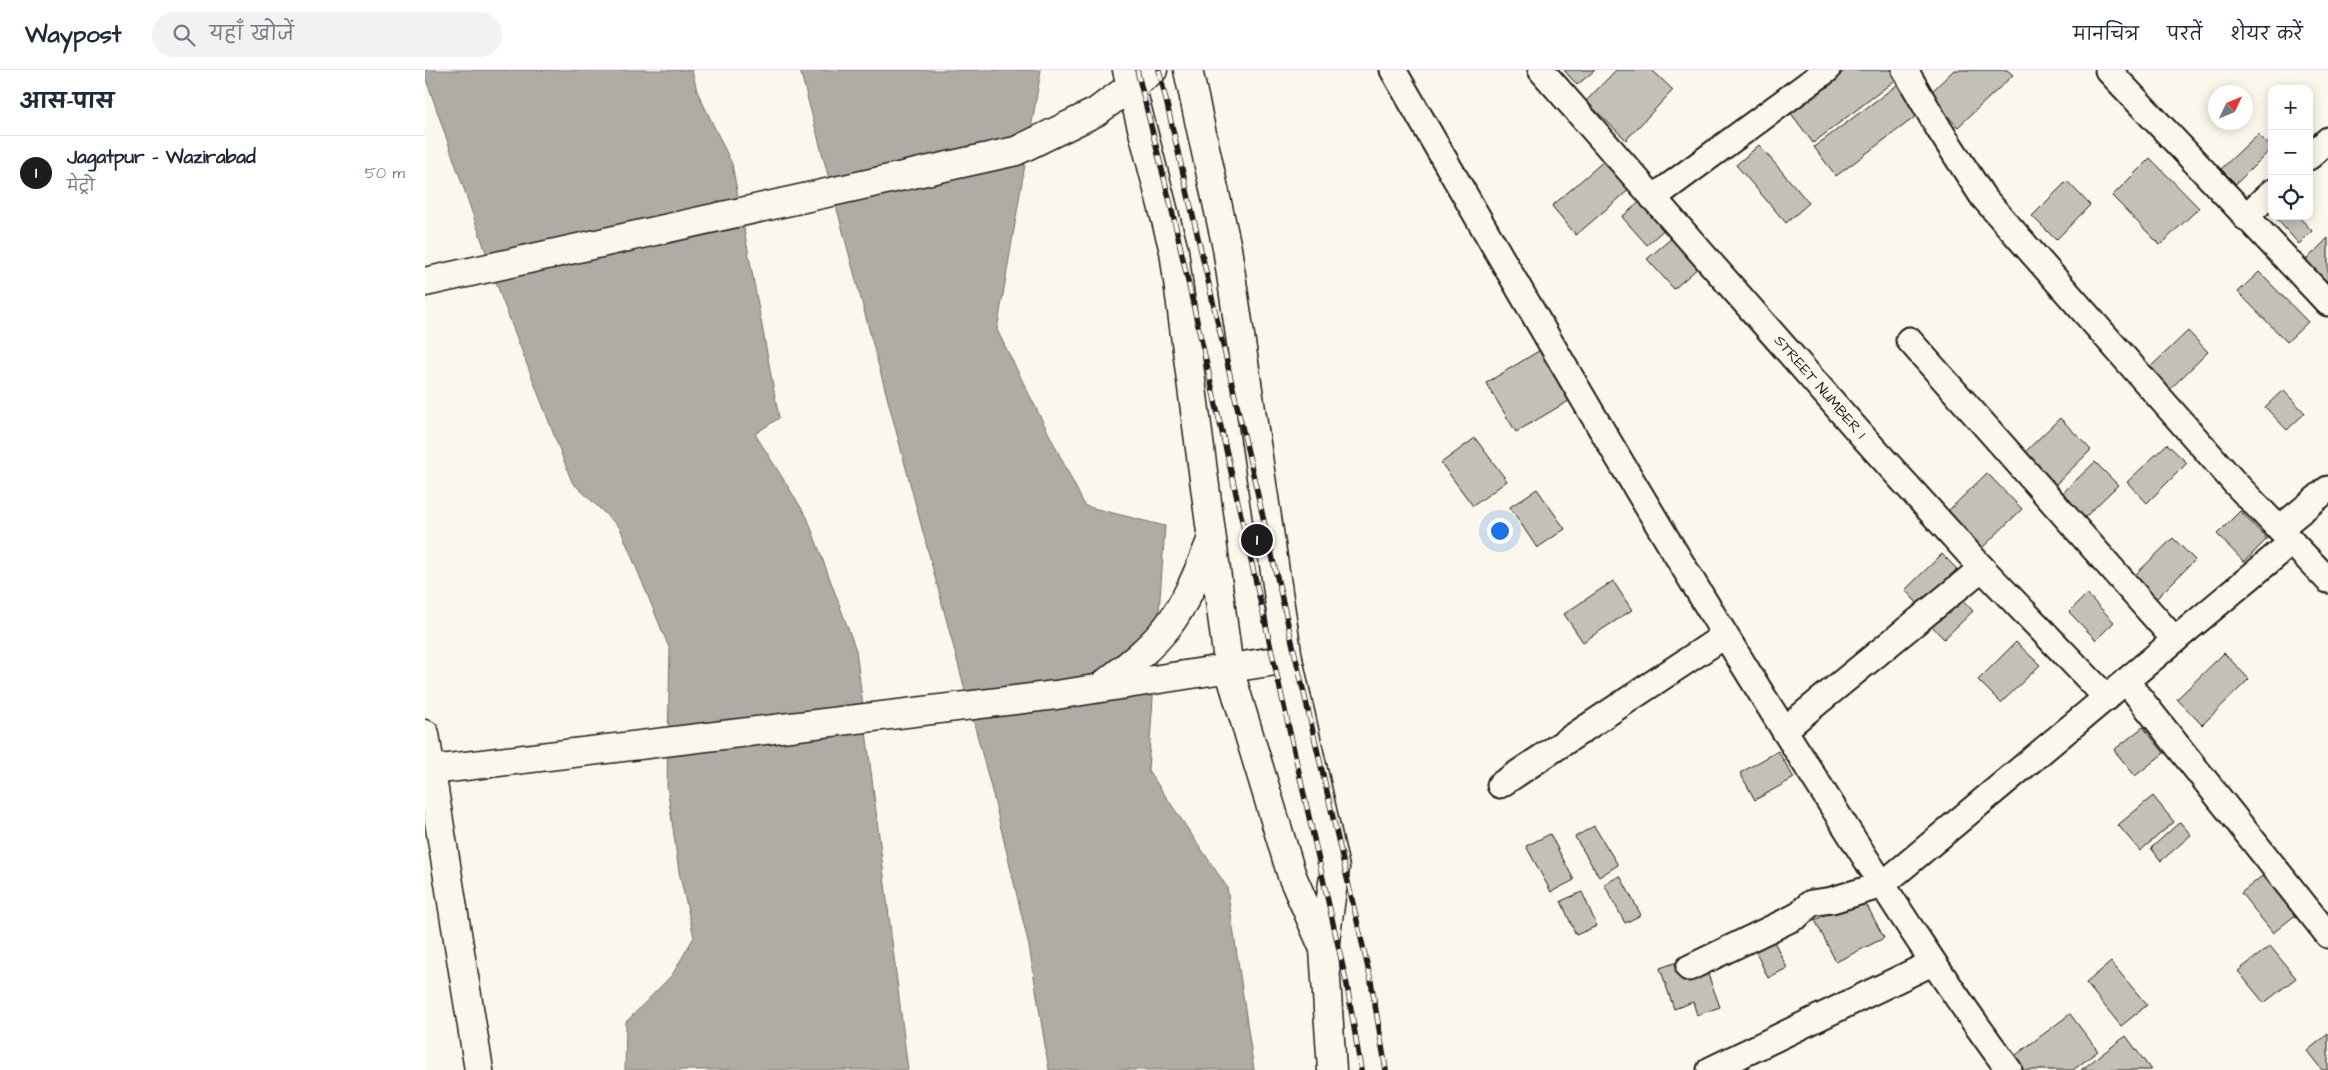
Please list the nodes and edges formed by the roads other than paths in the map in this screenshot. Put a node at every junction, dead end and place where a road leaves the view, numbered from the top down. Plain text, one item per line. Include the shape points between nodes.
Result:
1 (1153, 70) edge
2 (1188, 70) edge
3 (1393, 70) edge
4 (1541, 70) edge
5 (1827, 70) edge
6 (1905, 70) edge
7 (2108, 70) edge
8 (1129, 78) edge
9 (2328, 140) edge
10 (2313, 153) edge
11 (2268, 196) edge
12 (1653, 198) junction
13 (2245, 217) junction
14 (427, 281) edge
15 (2328, 303) edge
16 (1909, 340) dead end
17 (2328, 488) edge
18 (2285, 535) junction
19 (1212, 539) junction
20 (1982, 568) junction
21 (2328, 580) edge
22 (1724, 636) junction
23 (2175, 640) junction
24 (1288, 659) junction
25 (1229, 669) junction
26 (2126, 681) junction
27 (1101, 686) junction
28 (2107, 698) junction
29 (1784, 730) junction
30 (425, 734) edge
31 (432, 770) junction
32 (1500, 785) dead end
33 (1883, 885) junction
34 (2328, 935) edge
35 (1324, 949) junction
36 (1932, 963) junction
37 (1689, 968) dead end
38 (479, 1070) edge
39 (1332, 1070) edge
40 (1710, 1070) edge
41 (2008, 1070) edge

1 - 8 main road
2 - 24 main road via 1227,248
3 - 22 street
4 - 12 street, STREET NUMBER 1
5 - 12 street
6 - 18 street via 1983,197 2234,482
7 - 13 street
8 - 14 main road via 1096,112 1016,151
8 - 19 main road via 1174,251
9 - 10 street
11 - 13 street
12 - 20 street, STREET NUMBER 1
13 - 15 street
16 - 23 street
17 - 18 street
18 - 21 street
18 - 23 street
19 - 25 main road
19 - 27 main road via 1197,577 1167,627 1130,664
20 - 28 street, STREET NUMBER 1
20 - 29 street
22 - 29 street
22 - 32 street
23 - 26 street
24 - 25 main road
24 - 35 main road via 1335,868
25 - 27 main road
25 - 35 main road via 1292,876
26 - 28 street
26 - 34 street
27 - 31 main road via 1056,695
28 - 33 street
29 - 33 street
30 - 31 main road
31 - 38 main road
33 - 36 street
33 - 37 street via 1811,903 1797,916
35 - 39 main road
36 - 40 street
36 - 41 street

